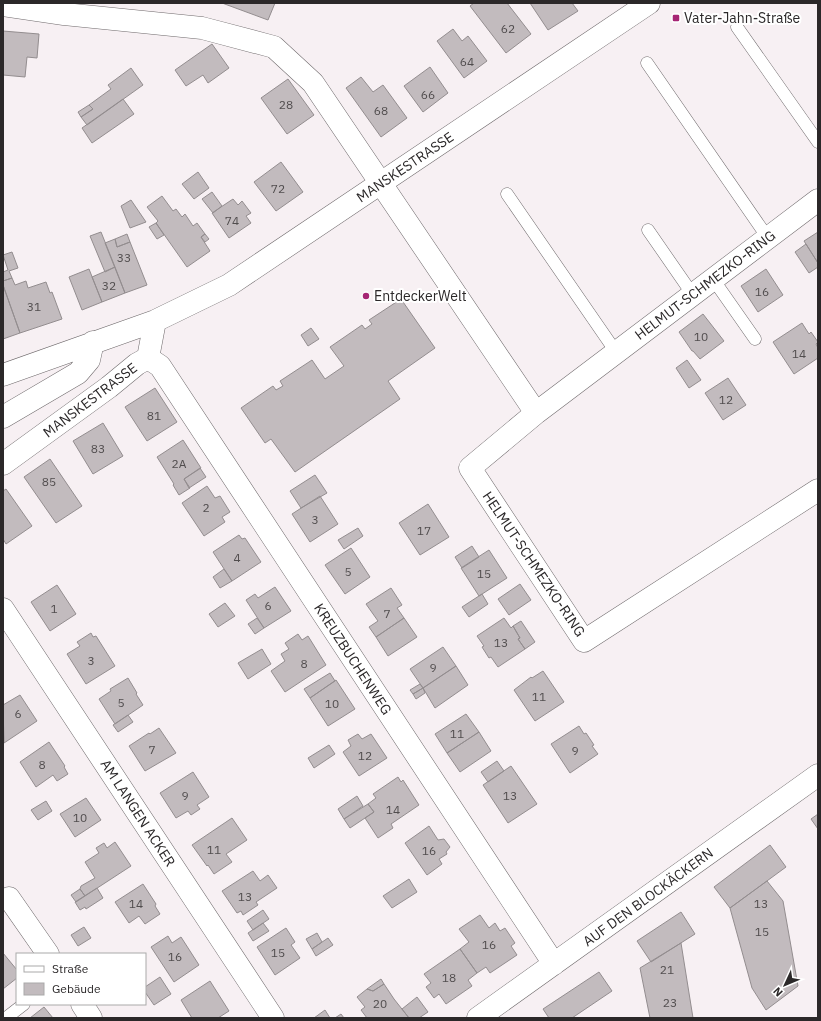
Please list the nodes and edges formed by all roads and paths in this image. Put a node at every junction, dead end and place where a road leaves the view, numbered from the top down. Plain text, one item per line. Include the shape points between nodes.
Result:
1 (649, 3) edge
2 (3, 5) edge
3 (738, 27) dead end
4 (647, 63) dead end
5 (818, 142) edge
6 (380, 183) junction
7 (507, 194) dead end
8 (818, 200) edge
9 (648, 230) dead end
10 (768, 238) junction
11 (713, 279) junction
12 (693, 295) junction
13 (155, 322) junction
14 (755, 339) dead end
15 (93, 342) junction
16 (616, 352) junction
17 (148, 358) junction
18 (3, 375) edge
19 (536, 413) junction
20 (3, 417) edge
21 (3, 464) edge
22 (818, 490) edge
23 (3, 609) edge
24 (818, 775) edge
25 (9, 905) edge
26 (47, 953) edge
27 (554, 964) junction
28 (23, 1005) edge
29 (83, 1005) edge
30 (6, 1018) edge
31 (91, 1018) edge
32 (273, 1018) edge
33 (478, 1018) edge

1 - 6 street, MANSKESTRASSE
2 - 6 street via 202,28 274,47 313,83
3 - 5 lane
4 - 10 lane
6 - 13 street, MANSKESTRASSE via 229,285
6 - 19 street
7 - 16 lane
8 - 10 street, HELMUT-SCHMEZKO-RING
9 - 12 lane
10 - 11 street, HELMUT-SCHMEZKO-RING
11 - 12 street, HELMUT-SCHMEZKO-RING
11 - 14 lane
12 - 16 street, HELMUT-SCHMEZKO-RING
13 - 15 street, MANSKESTRASSE
13 - 17 street, MANSKESTRASSE
15 - 18 street
15 - 20 street, MANSKESTRASSE via 88,360 78,373
16 - 19 street, HELMUT-SCHMEZKO-RING
17 - 21 street, MANSKESTRASSE
17 - 27 street, KREUZBUCHENWEG via 160,366
19 - 22 street, HELMUT-SCHMEZKO-RING via 470,468 584,641
23 - 32 street, AM LANGEN ACKER
24 - 27 street, AUF DEN BLOCKÄCKERN
25 - 26 street
27 - 33 street, AUF DEN BLOCKÄCKERN
28 - 30 lane
29 - 31 street

